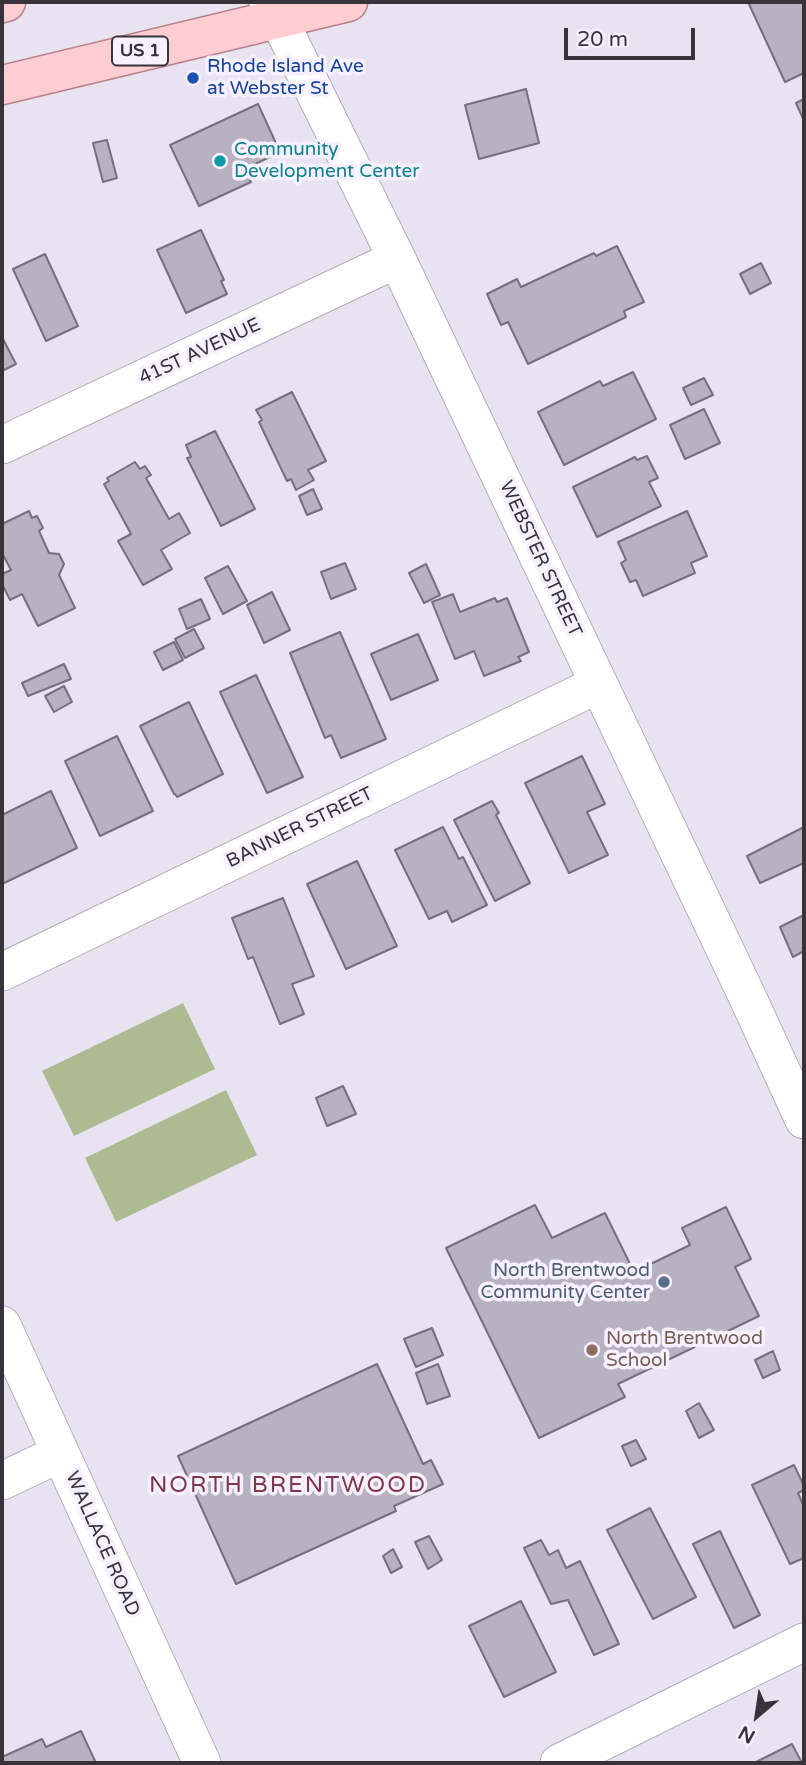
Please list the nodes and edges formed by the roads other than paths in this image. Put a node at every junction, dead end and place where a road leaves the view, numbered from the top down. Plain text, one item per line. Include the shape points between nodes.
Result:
1 (348, 2) edge
2 (273, 10) edge
3 (2, 85) edge
4 (397, 259) junction
5 (2, 445) edge
6 (599, 684) junction
7 (2, 972) edge
8 (804, 1120) edge
9 (2, 1325) edge
10 (60, 1452) junction
11 (2, 1481) edge
12 (804, 1642) edge
13 (202, 1763) edge
14 (559, 1763) edge

1 - 2 main road, US 1
2 - 3 main road, US 1
2 - 4 street, WEBSTER STREET
4 - 5 street, 41ST AVENUE
4 - 6 street, WEBSTER STREET
6 - 7 street, BANNER STREET
6 - 8 street, WEBSTER STREET
9 - 10 street, WALLACE ROAD
10 - 11 street
10 - 13 street, WALLACE ROAD
12 - 14 street

